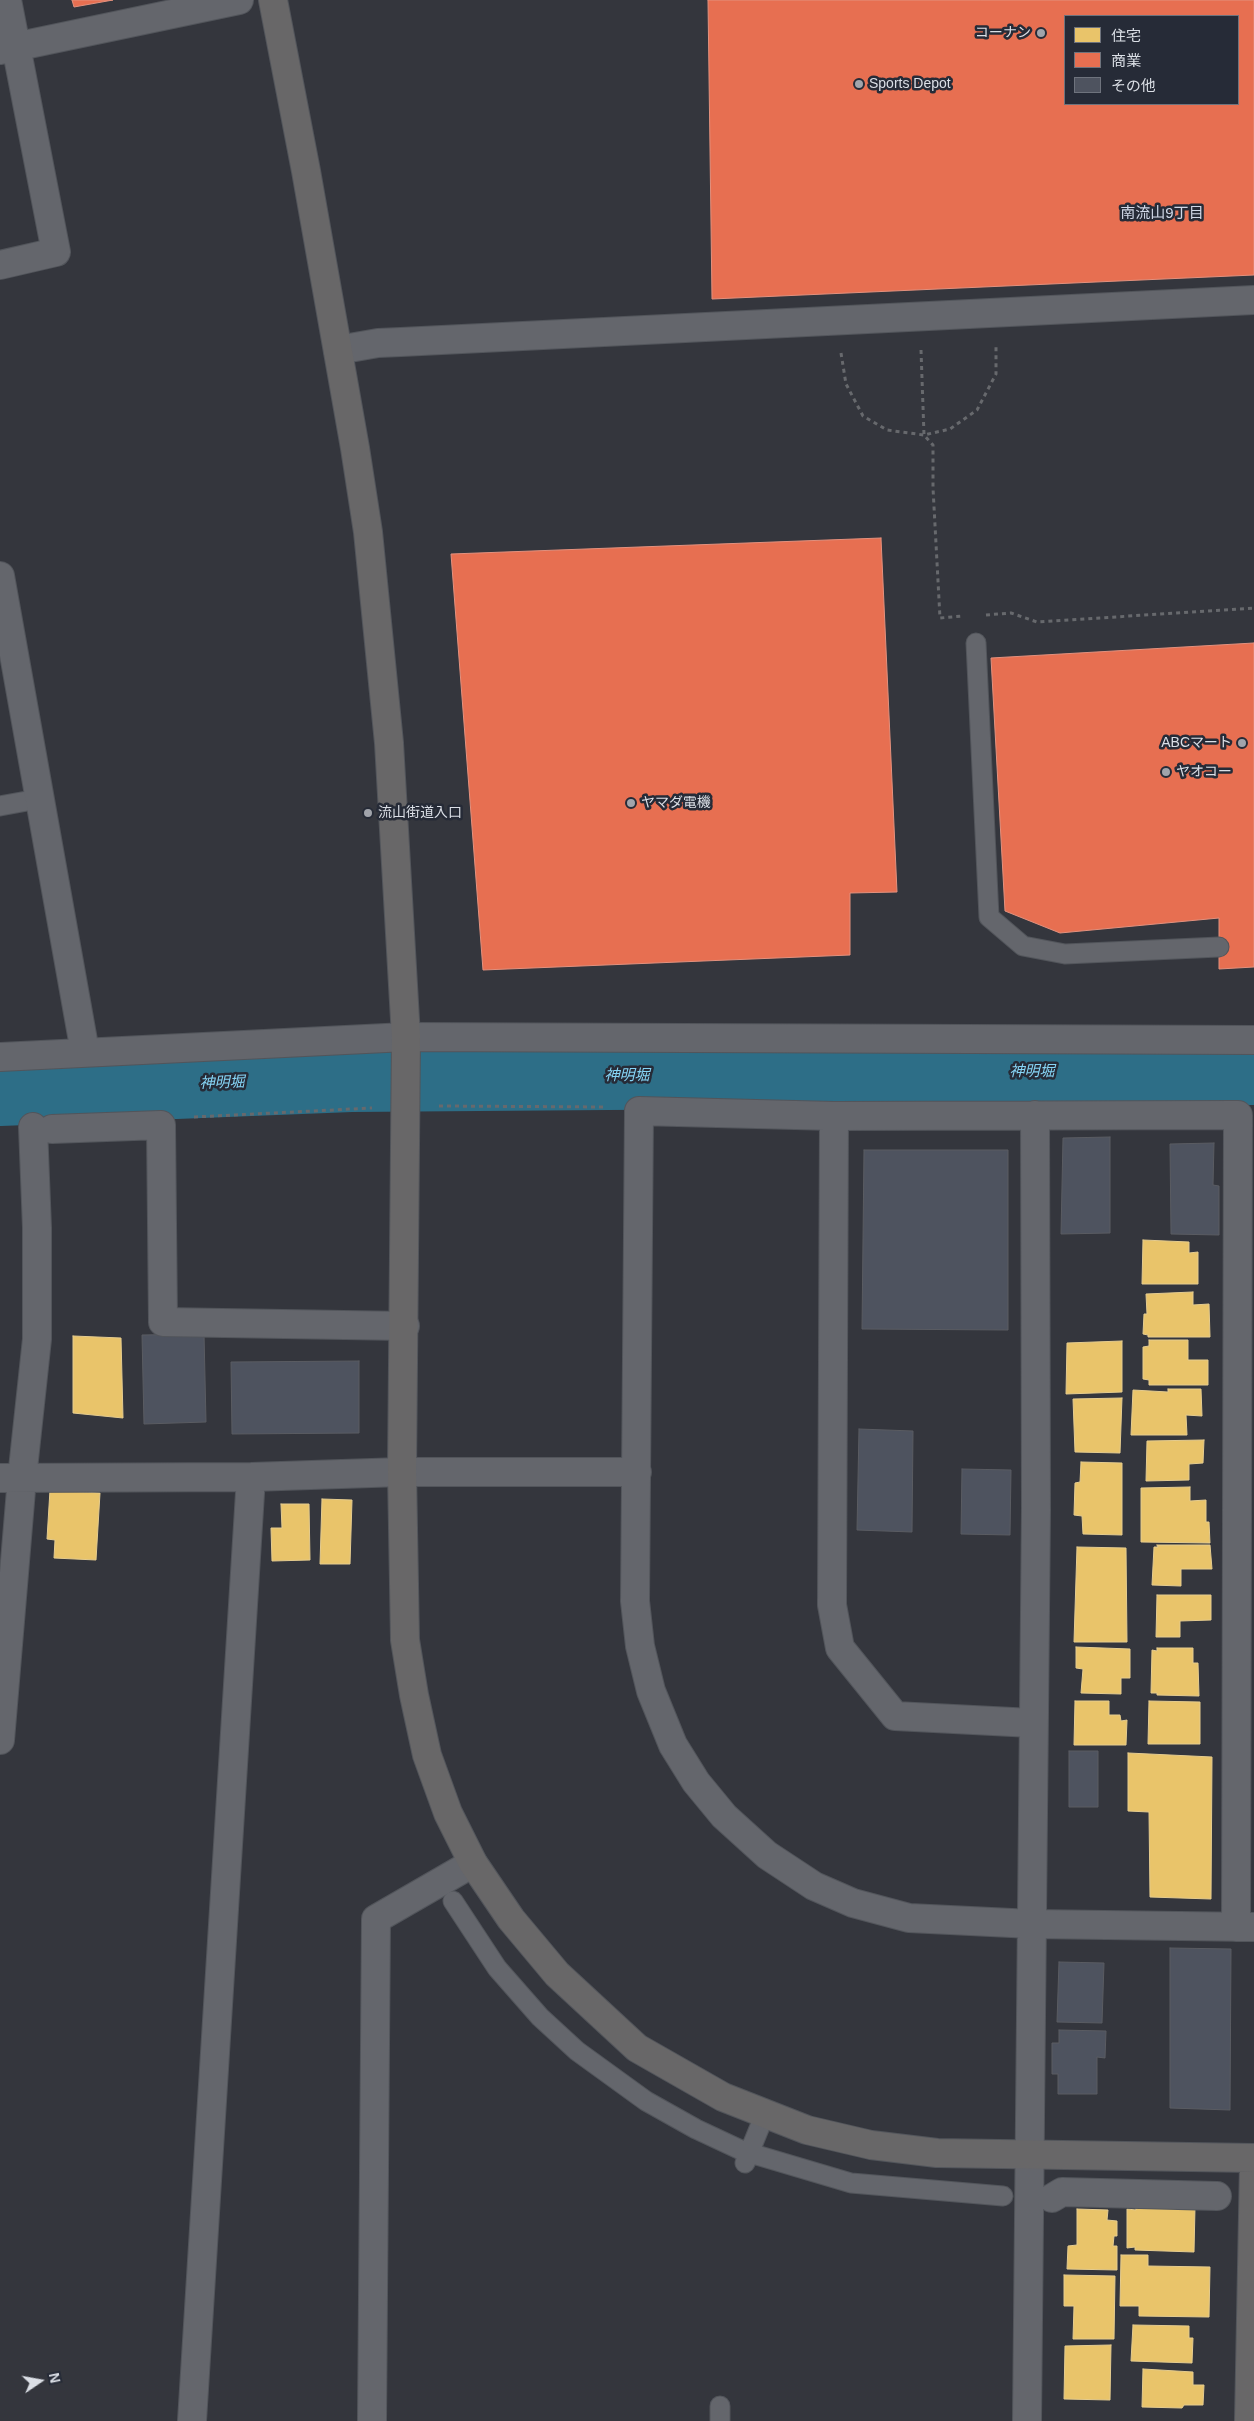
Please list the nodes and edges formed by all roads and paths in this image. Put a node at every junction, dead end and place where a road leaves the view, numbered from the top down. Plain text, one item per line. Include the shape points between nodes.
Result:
1 (7, 0) edge
2 (239, 0) edge
3 (273, 0) edge
4 (8, 49) edge
5 (0, 265) edge
6 (1254, 300) edge
7 (996, 341) dead end
8 (921, 344) dead end
9 (840, 348) dead end
10 (338, 350) junction
11 (924, 434) junction
12 (0, 576) edge
13 (1254, 608) edge
14 (984, 615) dead end
15 (966, 616) dead end
16 (976, 643) dead end
17 (38, 799) junction
18 (0, 806) edge
19 (1219, 947) dead end
20 (1254, 1040) edge
21 (406, 1048) junction
22 (85, 1052) junction
23 (0, 1057) edge
24 (439, 1106) dead end
25 (378, 1108) dead end
26 (639, 1111) junction
27 (1035, 1115) junction
28 (834, 1116) junction
29 (161, 1125) junction
30 (405, 1326) junction
31 (402, 1472) junction
32 (637, 1472) junction
33 (251, 1477) junction
34 (11, 1478) edge
35 (1032, 1723) junction
36 (0, 1740) edge
37 (473, 1863) junction
38 (453, 1901) dead end
39 (1032, 1924) junction
40 (1245, 1927) edge
41 (765, 2114) junction
42 (1028, 2155) junction
43 (747, 2158) junction
44 (1254, 2158) edge
45 (1254, 2164) edge
46 (1003, 2196) dead end
47 (1216, 2196) dead end
48 (1052, 2198) dead end
49 (192, 2421) edge
50 (372, 2421) edge
51 (1027, 2421) edge
52 (1249, 2421) edge

1 - 4 street
2 - 4 street
3 - 10 street
4 - 5 street via 56,252
6 - 10 street via 401,342
7 - 11 path via 996,374 977,410 950,428
8 - 11 path
9 - 11 path via 846,384 863,416 887,430
10 - 21 street via 368,532 385,703
11 - 15 path via 933,445 940,618
12 - 17 street
13 - 14 path via 1037,622 1011,614
16 - 19 lane via 989,917 1023,946 1065,954
17 - 18 lane
17 - 22 street
20 - 21 street
21 - 22 street
21 - 30 street
22 - 23 street
24 - 26 path via 624,1107
25 - 29 path via 180,1118
26 - 28 street
26 - 32 street
27 - 28 street
27 - 35 street via 1036,1510
27 - 40 street via 1238,1115
28 - 35 street via 832,1605 840,1648 895,1716
29 - 30 street via 163,1322
29 - 34 street via 43,1128 37,1228 37,1339
30 - 31 street
31 - 32 street
31 - 33 street
31 - 37 street via 405,1640 414,1695 427,1754 448,1813
32 - 39 street via 635,1601 640,1646 651,1691 673,1745 696,1782 724,1816 767,1854 814,1886 853,1903 909,1918
33 - 34 street
33 - 49 street
34 - 36 street
35 - 39 street
37 - 41 street via 511,1919 557,1974 637,2048 723,2098
37 - 50 street via 376,1919
38 - 43 lane via 498,1968 540,2018 578,2051 646,2101
39 - 40 street
39 - 42 street
41 - 42 street via 807,2130 871,2146 937,2153
41 - 43 lane
42 - 44 street
42 - 51 street
43 - 46 lane via 850,2183
45 - 52 street
47 - 48 street via 1062,2192

